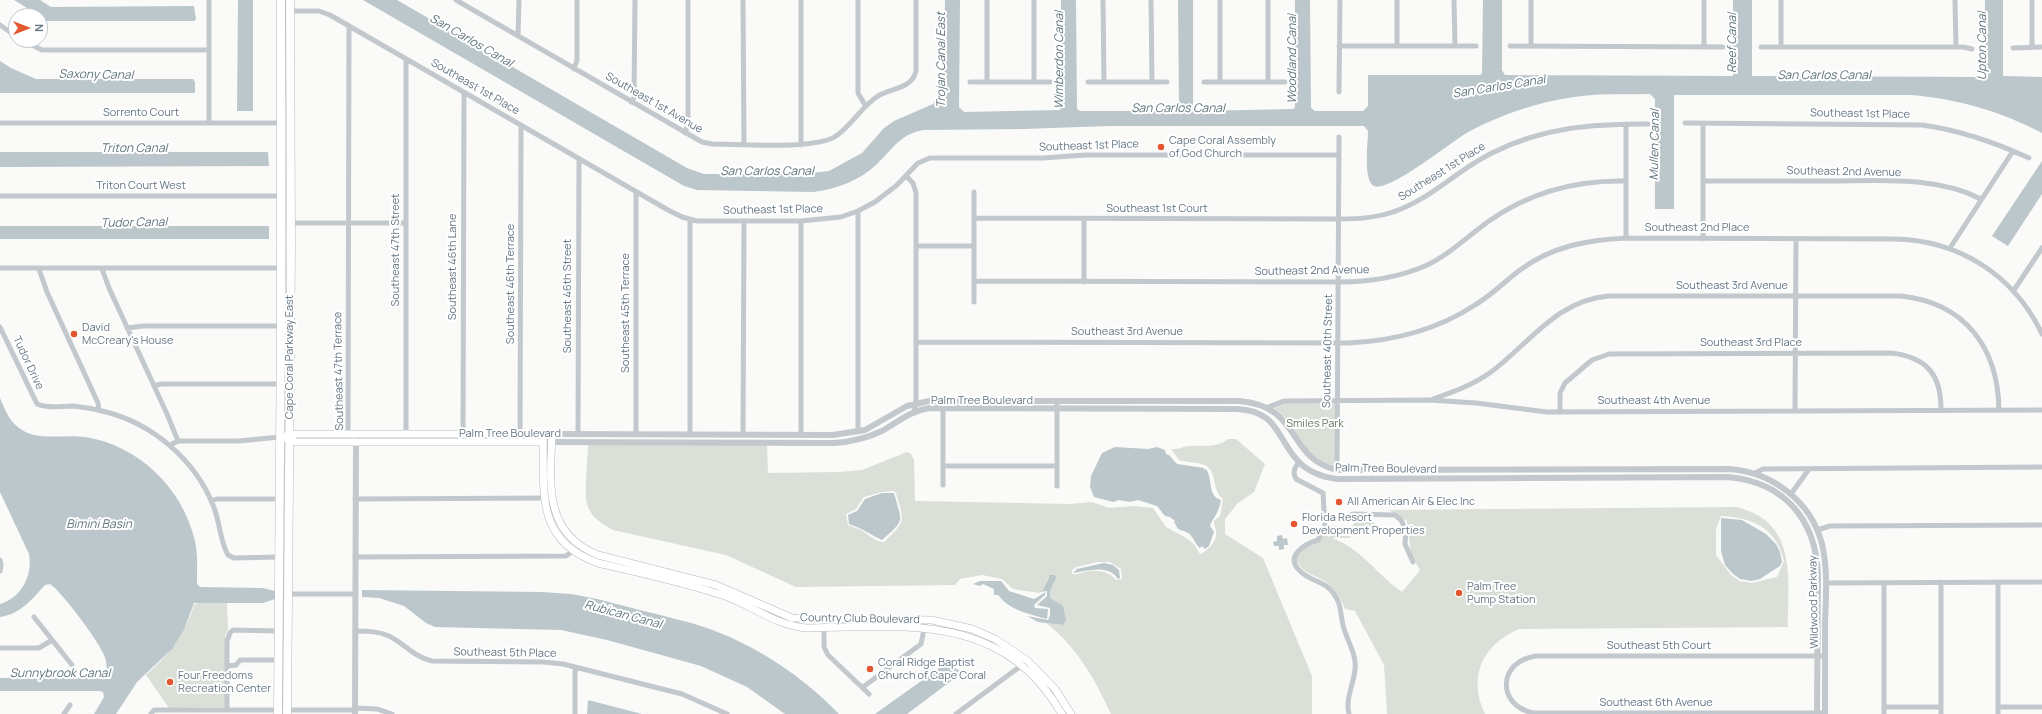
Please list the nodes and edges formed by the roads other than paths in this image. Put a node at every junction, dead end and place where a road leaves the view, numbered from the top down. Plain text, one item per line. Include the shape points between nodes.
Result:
1 (209, 0) edge
2 (281, 0) edge
3 (290, 0) edge
4 (519, 0) edge
5 (577, 0) edge
6 (635, 0) edge
7 (688, 0) edge
8 (743, 0) edge
9 (801, 0) edge
10 (858, 0) edge
11 (916, 0) edge
12 (987, 0) edge
13 (1034, 0) edge
14 (1104, 0) edge
15 (1151, 0) edge
16 (1220, 0) edge
17 (1268, 0) edge
18 (1340, 0) edge
19 (1397, 0) edge
20 (1454, 0) edge
21 (1531, 0) edge
22 (1704, 0) edge
23 (1781, 0) edge
24 (1955, 0) edge
25 (2032, 0) edge
26 (459, 1) edge
27 (290, 11) junction
28 (349, 26) junction
29 (518, 36) junction
30 (1339, 46) junction
31 (1397, 46) junction
32 (1455, 46) junction
33 (1476, 46) dead end
34 (1510, 46) dead end
35 (1531, 46) junction
36 (1704, 47) junction
37 (1723, 47) dead end
38 (1762, 47) dead end
39 (1781, 47) junction
40 (1956, 47) junction
41 (2032, 47) junction
42 (2042, 47) edge
43 (38, 48) edge
44 (2013, 48) dead end
45 (1972, 49) dead end
46 (209, 50) junction
47 (406, 59) junction
48 (574, 68) junction
49 (281, 81) junction
50 (970, 82) dead end
51 (987, 82) junction
52 (1034, 82) junction
53 (1050, 82) dead end
54 (1088, 82) dead end
55 (1104, 82) junction
56 (1152, 82) junction
57 (1167, 82) dead end
58 (1204, 82) dead end
59 (1220, 82) junction
60 (1268, 82) junction
61 (1285, 82) dead end
62 (464, 92) junction
63 (1339, 92) dead end
64 (631, 102) junction
65 (865, 105) junction
66 (0, 122) edge
67 (291, 122) junction
68 (209, 123) junction
69 (281, 123) junction
70 (1685, 123) dead end
71 (1626, 124) junction
72 (1648, 124) dead end
73 (1703, 124) junction
74 (521, 126) junction
75 (685, 133) junction
76 (1339, 137) dead end
77 (744, 144) junction
78 (801, 144) junction
79 (2013, 151) junction
80 (1339, 155) junction
81 (2029, 158) dead end
82 (579, 159) junction
83 (291, 169) junction
84 (906, 176) junction
85 (1626, 181) junction
86 (1704, 181) junction
87 (636, 192) junction
88 (974, 192) dead end
89 (0, 196) edge
90 (281, 196) junction
91 (1982, 199) junction
92 (858, 211) junction
93 (974, 218) junction
94 (1084, 219) junction
95 (1339, 219) junction
96 (690, 220) junction
97 (744, 221) junction
98 (801, 221) junction
99 (291, 223) junction
100 (349, 223) junction
101 (406, 223) junction
102 (1626, 238) junction
103 (1703, 238) junction
104 (1796, 239) junction
105 (291, 245) junction
106 (916, 246) junction
107 (974, 246) junction
108 (281, 247) junction
109 (1950, 248) junction
110 (2042, 248) edge
111 (0, 268) edge
112 (281, 268) junction
113 (39, 269) junction
114 (102, 269) junction
115 (974, 281) junction
116 (1084, 282) junction
117 (1339, 282) junction
118 (2014, 290) junction
119 (291, 295) junction
120 (1796, 296) junction
121 (974, 302) dead end
122 (281, 326) junction
123 (0, 327) edge
124 (127, 328) junction
125 (2042, 334) edge
126 (916, 342) junction
127 (1339, 342) junction
128 (1796, 353) junction
129 (281, 384) junction
130 (154, 386) junction
131 (943, 400) junction
132 (1338, 400) junction
133 (1429, 400) junction
134 (1057, 401) junction
135 (916, 403) junction
136 (1268, 407) junction
137 (943, 408) junction
138 (1057, 408) junction
139 (99, 410) junction
140 (1942, 410) junction
141 (1999, 410) junction
142 (2042, 410) edge
143 (1795, 411) junction
144 (914, 412) junction
145 (1560, 412) junction
146 (858, 432) junction
147 (463, 433) junction
148 (348, 434) junction
149 (520, 434) junction
150 (543, 434) junction
151 (552, 434) junction
152 (578, 434) junction
153 (636, 434) junction
154 (690, 434) junction
155 (743, 434) junction
156 (801, 435) junction
157 (280, 437) junction
158 (290, 438) junction
159 (406, 438) junction
160 (1296, 438) junction
161 (860, 439) junction
162 (178, 441) junction
163 (463, 441) junction
164 (356, 442) junction
165 (520, 442) junction
166 (543, 442) junction
167 (551, 442) junction
168 (578, 442) junction
169 (636, 442) junction
170 (689, 442) junction
171 (743, 442) junction
172 (801, 443) junction
173 (1286, 443) junction
174 (170, 445) junction
175 (1307, 454) junction
176 (1299, 462) junction
177 (943, 466) junction
178 (1057, 466) junction
179 (2042, 467) edge
180 (1809, 469) junction
181 (1337, 470) junction
182 (1754, 473) junction
183 (1337, 479) junction
184 (943, 484) dead end
185 (1057, 486) dead end
186 (1765, 486) joint
187 (1791, 494) junction
188 (280, 499) junction
189 (355, 499) junction
190 (547, 499) junction
191 (211, 501) junction
192 (1325, 519) junction
193 (2042, 525) edge
194 (1817, 530) junction
195 (571, 537) junction
196 (574, 550) junction
197 (279, 557) junction
198 (355, 557) junction
199 (0, 560) edge
200 (1414, 562) dead end
201 (0, 571) edge
202 (666, 576) junction
203 (1941, 582) junction
204 (1998, 582) junction
205 (2042, 582) edge
206 (1826, 583) junction
207 (1884, 583) junction
208 (708, 587) junction
209 (289, 594) junction
210 (355, 594) junction
211 (289, 612) junction
212 (34, 617) dead end
213 (824, 620) junction
214 (926, 624) junction
215 (824, 627) junction
216 (355, 630) junction
217 (278, 631) junction
218 (52, 640) junction
219 (0, 648) edge
220 (1817, 656) junction
221 (1825, 656) junction
222 (278, 660) junction
223 (1025, 663) junction
224 (72, 665) dead end
225 (227, 666) junction
226 (575, 667) junction
227 (1506, 682) joint
228 (863, 687) junction
229 (869, 694) dead end
230 (70, 704) dead end
231 (1884, 707) junction
232 (1941, 707) junction
233 (1998, 707) junction
234 (2042, 708) edge
235 (227, 709) junction
236 (355, 711) edge
237 (153, 712) edge
238 (278, 712) edge
239 (287, 712) edge
240 (64, 714) edge
241 (392, 714) edge
242 (575, 714) edge
243 (727, 714) edge
244 (956, 714) edge
245 (1062, 714) edge
246 (1071, 714) edge
247 (1349, 714) edge
248 (1817, 714) edge
249 (1825, 714) edge
250 (1884, 714) edge
251 (1941, 714) edge
252 (1998, 714) edge

1 - 46 street
2 - 49 main road, Cape Coral Parkway East
3 - 27 main road, Cape Coral Parkway East
4 - 29 street
5 - 48 street via 577,60
6 - 64 street via 634,98
7 - 75 street via 688,124
8 - 77 street
9 - 78 street
10 - 65 street via 858,93
11 - 65 street, Southeast 1st Avenue via 914,79
12 - 51 street
13 - 52 street
14 - 55 street
15 - 56 street
16 - 59 street
17 - 60 street
18 - 30 street
19 - 31 street
20 - 32 street
21 - 35 street
22 - 36 street
23 - 39 street
24 - 40 street
25 - 41 street
26 - 29 street, Southeast 1st Avenue
27 - 28 street, Southeast 1st Place via 323,12
27 - 67 main road, Cape Coral Parkway East
28 - 47 street, Southeast 1st Place
28 - 100 street, Southeast 47th Terrace
29 - 48 street, Southeast 1st Avenue
30 - 31 street
30 - 63 street
31 - 32 street
32 - 33 street
34 - 35 street
35 - 36 street
36 - 37 street
38 - 39 street
39 - 40 street
40 - 45 street
41 - 42 street
41 - 44 street
43 - 46 street
46 - 68 street
47 - 62 street, Southeast 1st Place
47 - 101 street, Southeast 47th Street
48 - 64 street, Southeast 1st Avenue
49 - 67 main road via 286,83 287,111
49 - 69 main road, Cape Coral Parkway East
50 - 51 street
51 - 52 street
52 - 53 street
54 - 55 street
55 - 56 street
56 - 57 street
58 - 59 street
59 - 60 street
60 - 61 street
62 - 74 street, Southeast 1st Place
62 - 147 street, Southeast 46th Lane
64 - 75 street, Southeast 1st Avenue
65 - 78 street, Southeast 1st Avenue via 835,137 822,143
66 - 68 street, Sorrento Court
67 - 83 main road, Cape Coral Parkway East
68 - 69 street, Sorrento Court
69 - 83 main road via 286,128 287,158
69 - 90 main road, Cape Coral Parkway East
70 - 73 street, Southeast 1st Place
71 - 72 street, Southeast 1st Place
71 - 85 street
71 - 95 street, Southeast 1st Place via 1580,126 1525,139 1479,160 1410,206 1373,217
73 - 79 street, Southeast 1st Place via 1922,125 1971,135
73 - 86 street
74 - 82 street, Southeast 1st Place
74 - 149 street, Southeast 46th Terrace
75 - 77 street, Southeast 1st Avenue via 707,144
76 - 80 street, Southeast 40th Street
77 - 78 street, Southeast 1st Avenue
79 - 81 street, Southeast 1st Place
79 - 91 street
80 - 84 street, Southeast 1st Place via 930,158 918,163
80 - 95 street, Southeast 40th Street
82 - 87 street, Southeast 1st Place
82 - 152 street, Southeast 46th Street
83 - 99 main road, Cape Coral Parkway East
84 - 92 street, Southeast 1st Place via 886,194
84 - 106 street via 915,188
85 - 102 street
85 - 117 street, Southeast 2nd Avenue via 1585,183 1545,192 1503,212 1451,251 1424,266 1386,279
86 - 91 street, Southeast 2nd Avenue via 1921,183 1947,187
86 - 103 street
87 - 96 street, Southeast 1st Place via 672,213
87 - 153 street, Southeast 45th Terrace
88 - 93 street
89 - 90 street, Triton Court West
90 - 105 main road via 286,201 287,237
90 - 108 main road, Cape Coral Parkway East
91 - 109 street
92 - 98 street, Southeast 1st Place via 833,218
92 - 146 street
93 - 94 street, Southeast 1st Court
93 - 107 street
94 - 95 street, Southeast 1st Court
94 - 116 street
95 - 117 street, Southeast 40th Street
96 - 97 street, Southeast 1st Place
96 - 154 street
97 - 98 street, Southeast 1st Place
97 - 155 street
98 - 156 street
99 - 100 street
99 - 105 main road, Cape Coral Parkway East
100 - 101 street
100 - 148 street, Southeast 47th Terrace
101 - 159 street, Southeast 47th Street
102 - 103 street, Southeast 2nd Place
102 - 127 street, Southeast 2nd Place via 1579,243 1548,253 1520,270 1476,305 1426,329 1375,341
103 - 104 street, Southeast 2nd Place
104 - 109 street, Southeast 2nd Place via 1905,239
104 - 120 street
105 - 119 main road, Cape Coral Parkway East
106 - 107 street
106 - 126 street
107 - 115 street
108 - 112 main road, Cape Coral Parkway East
108 - 119 main road via 286,254 287,293
109 - 118 street, Southeast 2nd Place via 1988,269
110 - 118 street
111 - 113 street
112 - 114 street
112 - 122 main road, Cape Coral Parkway East
113 - 114 street
113 - 139 street
114 - 124 street
115 - 116 street, Southeast 2nd Avenue
115 - 121 street
116 - 117 street, Southeast 2nd Avenue
117 - 127 street, Southeast 40th Street
118 - 125 street, Southeast 2nd Place
119 - 158 main road, Cape Coral Parkway East
120 - 128 street
120 - 133 street, Southeast 3rd Avenue via 1610,296 1583,301 1554,316 1482,378 1464,388
120 - 141 street, Southeast 3rd Avenue via 1901,296 1927,301 1946,309 1961,319 1973,332 1989,356 1997,381
122 - 124 street
122 - 129 main road, Cape Coral Parkway East
123 - 139 street, Tudor Drive via 37,404
124 - 130 street
126 - 127 street, Southeast 3rd Avenue
126 - 135 street
127 - 132 street, Southeast 40th Street
128 - 140 street, Southeast 3rd Place via 1891,354 1913,358 1926,366 1934,376 1939,388
128 - 143 street
128 - 145 street, Southeast 3rd Place via 1604,355 1587,364 1565,384 1560,393
129 - 130 street
129 - 157 main road, Cape Coral Parkway East
130 - 162 street
131 - 134 street, Palm Tree Boulevard
131 - 135 street, Palm Tree Boulevard
131 - 137 street
132 - 133 street, Southeast 4th Avenue
132 - 136 street, Southeast 4th Avenue via 1284,401
132 - 181 street, Southeast 40th Street
133 - 145 street, Southeast 4th Avenue
134 - 136 street, Palm Tree Boulevard via 1239,401
134 - 138 street
135 - 144 street
135 - 146 street, Palm Tree Boulevard
136 - 160 street, Palm Tree Boulevard via 1284,420
137 - 138 street, Palm Tree Boulevard
137 - 144 street, Palm Tree Boulevard
137 - 177 street
138 - 173 street, Palm Tree Boulevard via 1243,409 1267,418 1278,429
138 - 178 street
139 - 174 street, Tudor Drive via 133,422
140 - 141 street, Southeast 4th Avenue
140 - 143 street, Southeast 4th Avenue
141 - 142 street, Southeast 4th Avenue
143 - 145 street, Southeast 4th Avenue
144 - 161 street, Palm Tree Boulevard via 883,430
146 - 156 street, Palm Tree Boulevard
146 - 161 street
147 - 149 main road, Palm Tree Boulevard
147 - 159 main road, Palm Tree Boulevard
147 - 163 street, Southeast 46th Lane
148 - 158 main road, Palm Tree Boulevard
148 - 159 main road, Palm Tree Boulevard
148 - 164 street, Southeast 47th Terrace
149 - 150 main road, Palm Tree Boulevard
149 - 165 street, Southeast 46th Terrace
150 - 151 main road, Palm Tree Boulevard
150 - 166 main road, Country Club Boulevard
151 - 152 street, Palm Tree Boulevard
151 - 167 main road, Country Club Boulevard
152 - 153 street, Palm Tree Boulevard
152 - 168 street
153 - 154 street, Palm Tree Boulevard
153 - 169 street
154 - 155 street, Palm Tree Boulevard
154 - 170 street
155 - 156 street, Palm Tree Boulevard
155 - 171 street
156 - 172 street
157 - 158 main road, Palm Tree Boulevard
157 - 162 street via 239,441
157 - 188 main road, Cape Coral Parkway East
158 - 164 main road, Palm Tree Boulevard via 297,442
158 - 209 main road, Cape Coral Parkway East
159 - 163 main road, Palm Tree Boulevard
159 - 164 main road, Palm Tree Boulevard
160 - 173 street
160 - 175 street, Palm Tree Boulevard
161 - 172 street, Palm Tree Boulevard via 834,443
162 - 174 street
163 - 165 main road, Palm Tree Boulevard
164 - 189 street, Southeast 47th Terrace
165 - 166 main road, Palm Tree Boulevard
166 - 167 street, Palm Tree Boulevard
166 - 190 main road, Country Club Boulevard
167 - 168 street, Palm Tree Boulevard
167 - 190 main road, Country Club Boulevard
168 - 169 street, Palm Tree Boulevard
169 - 170 street, Palm Tree Boulevard
170 - 171 street, Palm Tree Boulevard
171 - 172 street, Palm Tree Boulevard
173 - 176 street, Palm Tree Boulevard
174 - 191 street, Tudor Drive via 191,468
175 - 176 street
175 - 181 street, Palm Tree Boulevard via 1319,464
176 - 183 street, Palm Tree Boulevard via 1316,473
176 - 192 street via 1294,475 1299,482 1323,493
177 - 178 street
177 - 184 street
178 - 185 street
179 - 180 street
180 - 182 street via 1763,469
180 - 187 street
181 - 182 street, Palm Tree Boulevard via 1728,469
181 - 183 street
182 - 187 street, Wildwood Parkway via 1774,482
183 - 186 street, Palm Tree Boulevard via 1728,477
186 - 220 street, Wildwood Parkway via 1795,508 1812,537 1818,565
187 - 194 street, Wildwood Parkway via 1808,512
188 - 191 street
188 - 197 main road, Cape Coral Parkway East
189 - 190 street
189 - 198 street, Southeast 47th Terrace
190 - 195 main road, Country Club Boulevard via 559,523
190 - 196 main road, Country Club Boulevard via 554,528 562,540
191 - 197 street, Tudor Drive via 218,517 226,553 234,558
192 - 200 street via 1338,520 1353,514 1394,515 1401,520 1406,530 1405,544
192 - 247 street via 1321,537 1302,546 1296,552 1295,561 1299,571 1322,583 1332,591 1338,602 1355,660
193 - 194 street via 1830,526
194 - 206 street, Wildwood Parkway via 1824,552
195 - 196 street
195 - 202 main road, Country Club Boulevard via 585,549 598,555
196 - 198 street via 566,556
196 - 202 main road, Country Club Boulevard via 598,563
197 - 211 main road via 285,563 285,600
197 - 217 main road, Cape Coral Parkway East
198 - 210 street, Southeast 47th Terrace
199 - 201 street
202 - 208 main road, Country Club Boulevard
203 - 204 street
203 - 207 street
203 - 232 street
204 - 205 street
204 - 233 street
206 - 207 street
206 - 221 street, Wildwood Parkway
207 - 231 street
208 - 213 main road, Country Club Boulevard via 747,597 788,617
208 - 215 main road, Country Club Boulevard via 784,624
209 - 210 street
209 - 211 main road, Cape Coral Parkway East
210 - 216 street, Southeast 47th Terrace
211 - 239 main road, Cape Coral Parkway East
212 - 218 street
213 - 214 main road, Country Club Boulevard
213 - 215 street
214 - 215 main road, Country Club Boulevard
214 - 223 main road, Country Club Boulevard via 954,624 980,632 1009,647
214 - 228 street via 921,644
215 - 228 street via 824,647 828,655
216 - 226 street, Southeast 5th Place via 384,634 416,656 432,661 544,662
216 - 236 street, Southeast 47th Terrace
217 - 222 main road, Cape Coral Parkway East
217 - 225 street via 233,630 227,641
218 - 219 street via 39,648
218 - 224 street
220 - 221 street, Southeast 5th Court
220 - 227 street, Southeast 5th Court via 1536,656 1526,657 1513,665
220 - 248 street, Wildwood Parkway
221 - 249 street, Wildwood Parkway
222 - 225 street via 240,660 236,665
222 - 238 main road, Cape Coral Parkway East
223 - 244 street
223 - 245 main road, Country Club Boulevard
223 - 246 main road, Country Club Boulevard via 1050,682
225 - 235 street
226 - 242 street
226 - 243 street, Southeast 5th Place via 682,694
227 - 248 street, Southeast 6th Avenue via 1511,701 1521,709 1533,713
228 - 229 street
230 - 240 street
231 - 232 street
231 - 250 street
232 - 251 street
233 - 234 street
233 - 252 street
235 - 237 street
235 - 238 street
236 - 239 street
236 - 241 street via 377,709
238 - 239 street
248 - 249 street, Southeast 6th Avenue

